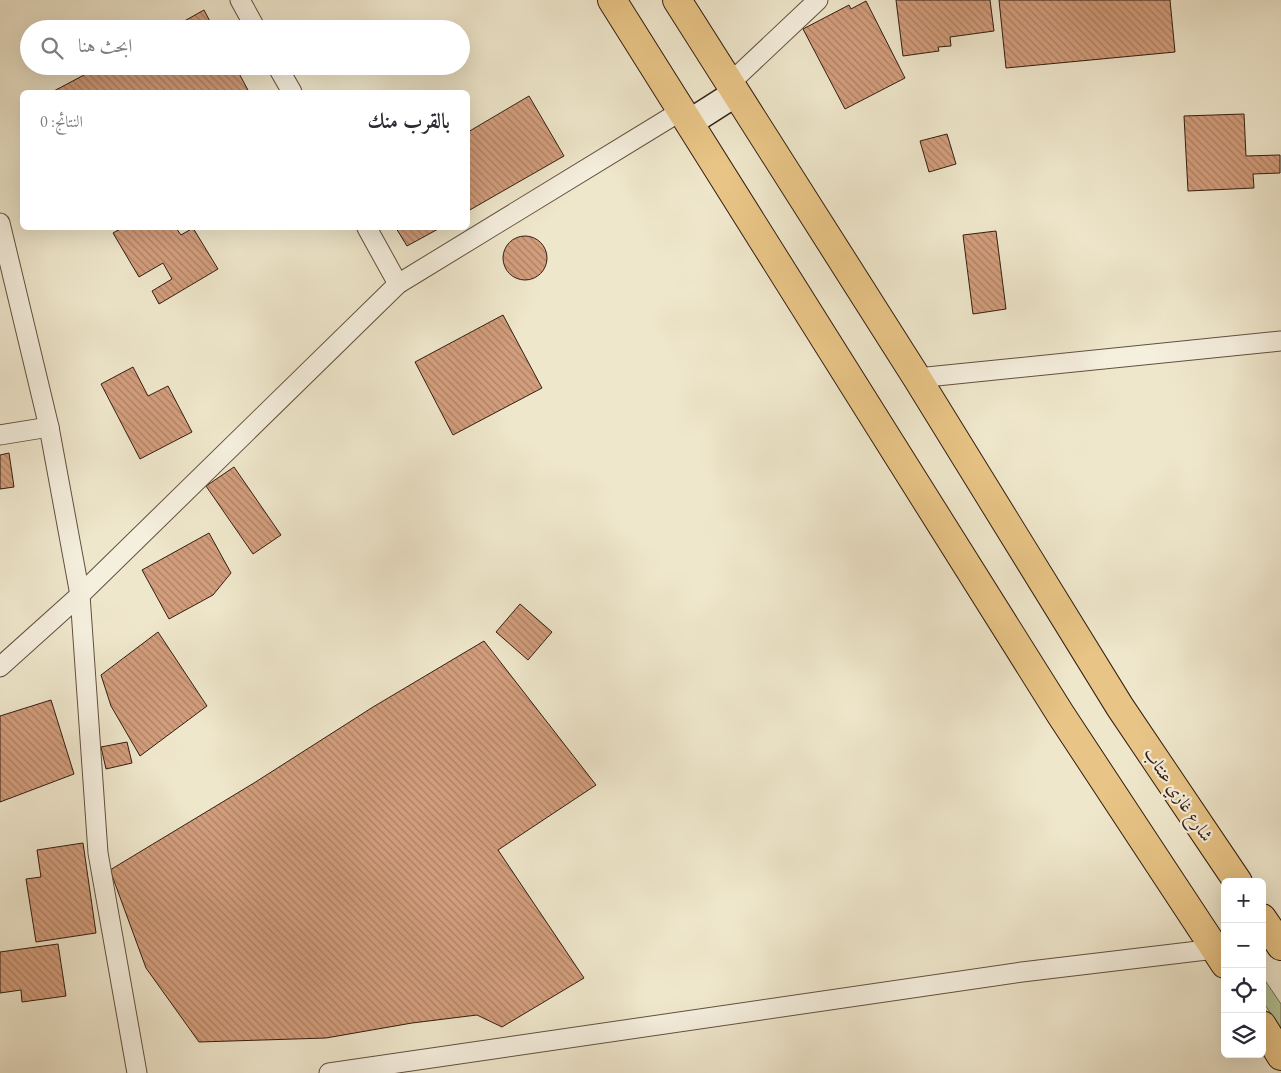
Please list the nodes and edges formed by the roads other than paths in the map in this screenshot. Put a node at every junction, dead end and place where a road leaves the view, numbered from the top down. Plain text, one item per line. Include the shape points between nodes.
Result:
1 (240, 0) edge
2 (612, 0) edge
3 (677, 0) edge
4 (818, 0) edge
5 (251, 20) edge
6 (282, 75) edge
7 (732, 89) junction
8 (291, 90) edge
9 (685, 117) junction
10 (0, 223) edge
11 (368, 230) edge
12 (398, 284) junction
13 (1281, 341) edge
14 (916, 378) junction
15 (50, 427) junction
16 (0, 435) edge
17 (80, 595) junction
18 (0, 667) edge
19 (1235, 878) edge
20 (1265, 923) edge
21 (1281, 946) edge
22 (1221, 951) edge
23 (1221, 952) edge
24 (1266, 1032) edge
25 (1281, 1056) edge
26 (137, 1073) edge
27 (329, 1073) edge

1 - 5 street
2 - 9 highway
3 - 7 highway, شارع غازي عنتاب
4 - 7 street
6 - 8 street
7 - 9 street
7 - 14 highway, شارع غازي عنتاب
9 - 12 street
9 - 22 highway via 1061,715
10 - 15 street
11 - 12 street
12 - 17 street
13 - 14 street
14 - 19 highway, شارع غازي عنتاب via 1120,707
15 - 16 street
15 - 17 street
17 - 18 street
17 - 26 street via 98,854
20 - 21 highway
23 - 27 street via 1012,974
24 - 25 highway

